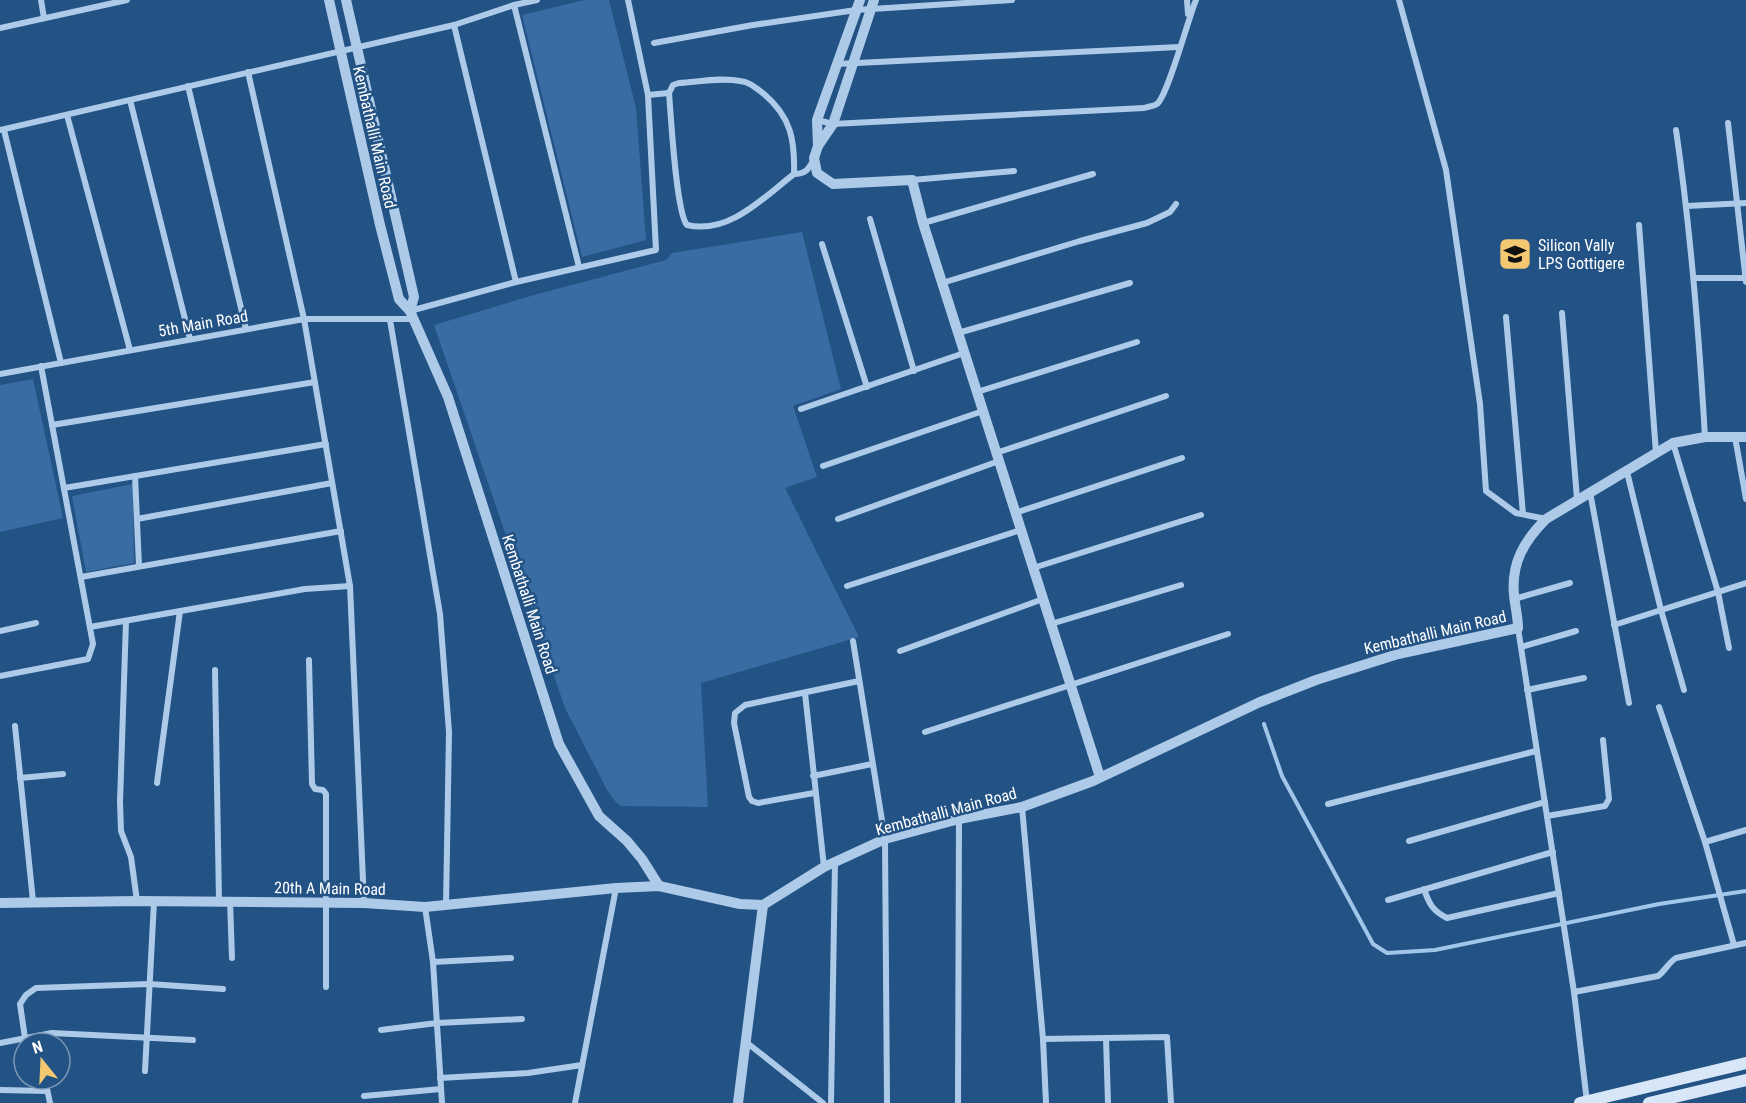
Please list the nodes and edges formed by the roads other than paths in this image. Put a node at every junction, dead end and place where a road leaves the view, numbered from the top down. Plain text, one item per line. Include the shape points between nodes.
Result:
1 (41, 0) edge
2 (128, 0) edge
3 (329, 0) edge
4 (346, 0) edge
5 (537, 0) edge
6 (628, 0) edge
7 (1012, 0) edge
8 (1187, 0) edge
9 (1196, 0) edge
10 (1399, 0) edge
11 (514, 5) junction
12 (858, 5) edge
13 (872, 5) edge
14 (1188, 17) junction
15 (44, 18) junction
16 (454, 25) junction
17 (0, 28) edge
18 (654, 43) dead end
19 (357, 48) junction
20 (1179, 48) junction
21 (340, 52) junction
22 (837, 64) junction
23 (853, 64) junction
24 (248, 72) junction
25 (189, 86) junction
26 (669, 93) junction
27 (648, 95) junction
28 (130, 100) junction
29 (67, 115) junction
30 (817, 120) junction
31 (1728, 123) dead end
32 (833, 124) junction
33 (2, 130) edge
34 (1676, 130) dead end
35 (818, 146) junction
36 (814, 158) junction
37 (1014, 171) dead end
38 (794, 174) junction
39 (1093, 174) dead end
40 (912, 180) junction
41 (1737, 203) junction
42 (1746, 203) edge
43 (1176, 204) dead end
44 (1687, 206) junction
45 (870, 219) dead end
46 (923, 223) junction
47 (1639, 225) dead end
48 (822, 244) dead end
49 (579, 267) junction
50 (1695, 278) junction
51 (1746, 279) edge
52 (516, 282) junction
53 (942, 283) junction
54 (1130, 283) dead end
55 (1562, 313) dead end
56 (411, 315) junction
57 (1506, 317) dead end
58 (304, 319) junction
59 (390, 320) junction
60 (246, 329) junction
61 (958, 333) junction
62 (190, 339) junction
63 (1137, 342) dead end
64 (130, 350) junction
65 (964, 353) junction
66 (60, 363) junction
67 (41, 366) junction
68 (914, 371) junction
69 (0, 374) edge
70 (315, 382) junction
71 (867, 387) junction
72 (977, 393) junction
73 (1166, 396) dead end
74 (801, 409) dead end
75 (983, 411) junction
76 (52, 425) junction
77 (1705, 437) junction
78 (1740, 437) edge
79 (1673, 443) junction
80 (326, 444) junction
81 (1656, 453) junction
82 (997, 457) junction
83 (1182, 458) dead end
84 (823, 466) dead end
85 (1627, 472) junction
86 (135, 476) junction
87 (332, 483) junction
88 (64, 488) junction
89 (1590, 492) junction
90 (1577, 499) junction
91 (1746, 499) edge
92 (1015, 513) junction
93 (1201, 514) dead end
94 (1523, 514) junction
95 (137, 519) junction
96 (838, 519) dead end
97 (1546, 519) junction
98 (1021, 530) junction
99 (341, 531) junction
100 (139, 566) junction
101 (1033, 568) junction
102 (81, 577) junction
103 (1570, 583) dead end
104 (1746, 583) edge
105 (1180, 585) dead end
106 (351, 586) junction
107 (847, 586) dead end
108 (1718, 592) junction
109 (1043, 599) junction
110 (1514, 599) junction
111 (1661, 610) junction
112 (180, 611) junction
113 (126, 621) junction
114 (36, 623) dead end
115 (1051, 624) junction
116 (1614, 626) junction
117 (90, 627) junction
118 (1518, 628) junction
119 (0, 631) edge
120 (1576, 632) dead end
121 (1228, 634) dead end
122 (853, 641) dead end
123 (1521, 647) junction
124 (1729, 648) dead end
125 (900, 651) dead end
126 (309, 660) dead end
127 (215, 670) dead end
128 (0, 676) edge
129 (1584, 678) dead end
130 (859, 681) junction
131 (1070, 684) junction
132 (1527, 690) junction
133 (1684, 690) dead end
134 (805, 693) junction
135 (1629, 703) dead end
136 (1659, 706) dead end
137 (15, 726) dead end
138 (925, 732) dead end
139 (1603, 740) dead end
140 (1536, 751) junction
141 (872, 764) junction
142 (63, 774) dead end
143 (813, 776) junction
144 (1100, 777) junction
145 (20, 778) junction
146 (157, 783) dead end
147 (814, 793) junction
148 (1545, 802) junction
149 (1328, 804) dead end
150 (1022, 807) junction
151 (1547, 816) junction
152 (959, 819) junction
153 (1746, 830) edge
154 (885, 839) junction
155 (1409, 841) dead end
156 (1706, 842) junction
157 (1553, 852) junction
158 (835, 861) junction
159 (824, 867) junction
160 (659, 886) junction
161 (616, 888) junction
162 (1424, 889) junction
163 (1559, 893) junction
164 (1388, 900) dead end
165 (33, 901) junction
166 (137, 901) junction
167 (225, 901) junction
168 (154, 902) junction
169 (0, 903) edge
170 (327, 903) junction
171 (364, 903) junction
172 (763, 905) junction
173 (446, 906) junction
174 (425, 907) junction
175 (1746, 943) edge
176 (1734, 945) junction
177 (232, 958) dead end
178 (512, 958) dead end
179 (433, 962) junction
180 (149, 984) junction
181 (326, 987) dead end
182 (223, 989) dead end
183 (1574, 992) junction
184 (522, 1019) dead end
185 (437, 1023) junction
186 (381, 1030) dead end
187 (24, 1031) edge
188 (72, 1034) edge
189 (147, 1038) junction
190 (1106, 1038) junction
191 (1043, 1039) junction
192 (193, 1040) dead end
193 (746, 1042) junction
194 (1746, 1063) edge
195 (582, 1065) junction
196 (145, 1071) dead end
197 (440, 1078) junction
198 (1746, 1080) edge
199 (441, 1089) junction
200 (364, 1096) dead end
201 (1585, 1102) edge
202 (442, 1103) edge
203 (575, 1103) edge
204 (738, 1103) edge
205 (823, 1103) edge
206 (831, 1103) edge
207 (887, 1103) edge
208 (958, 1103) edge
209 (1046, 1103) edge
210 (1108, 1103) edge
211 (1171, 1103) edge
212 (1649, 1103) edge

1 - 15 street
2 - 15 street
3 - 21 street, Kembathalli Main Road
4 - 19 street, Kembathalli Main Road
5 - 11 street
6 - 27 street
7 - 13 street
8 - 14 street
9 - 14 street
10 - 94 street via 1446,170 1480,404 1486,491
11 - 16 street
11 - 49 street
12 - 13 street
12 - 18 street
12 - 22 street
13 - 23 street
14 - 20 street
15 - 17 street
16 - 19 street
16 - 52 street
19 - 21 street
19 - 56 street, Kembathalli Main Road via 414,297
20 - 23 street
20 - 32 street via 1165,93 1157,104 1143,108
21 - 24 street
21 - 56 street, Kembathalli Main Road via 399,299
22 - 23 street
22 - 30 street
23 - 32 street
24 - 25 street
24 - 58 street
25 - 28 street
25 - 60 street
26 - 27 street
26 - 38 street via 679,83 738,80 751,84 783,114 795,148
26 - 38 street via 682,217 687,225 706,226 734,219
27 - 49 street, 5th Main Road via 656,250
28 - 29 street
28 - 62 street
29 - 33 street
29 - 64 street
30 - 32 street
30 - 35 street
31 - 41 street
32 - 35 street
33 - 66 street
34 - 44 street
35 - 36 street
36 - 38 street via 807,171
36 - 40 street via 817,173 833,184
37 - 40 street
39 - 46 street
40 - 46 street
41 - 42 street
41 - 44 street
41 - 51 street
43 - 53 street via 1170,212 1147,223
44 - 50 street
45 - 68 street
46 - 53 street
47 - 81 street
48 - 71 street
49 - 52 street, 5th Main Road
50 - 51 street
50 - 77 street
52 - 56 street, 5th Main Road
53 - 61 street
54 - 61 street
55 - 90 street
56 - 59 street, 5th Main Road
56 - 160 street, Kembathalli Main Road via 448,397 559,744 598,816 634,850
57 - 94 street
58 - 59 street, 5th Main Road
58 - 60 street, 5th Main Road
58 - 70 street
59 - 173 street via 440,614 449,732
60 - 62 street, 5th Main Road
61 - 65 street
62 - 64 street, 5th Main Road
63 - 72 street
64 - 66 street, 5th Main Road
65 - 68 street
65 - 72 street
66 - 67 street, 5th Main Road
67 - 69 street, 5th Main Road
67 - 76 street
68 - 71 street
70 - 76 street
70 - 80 street
71 - 74 street
72 - 75 street
73 - 82 street
75 - 82 street
75 - 84 street
76 - 88 street
77 - 78 street, Kembathalli Main Road
77 - 79 street, Kembathalli Main Road
78 - 91 street
79 - 81 street, Kembathalli Main Road
79 - 108 street
80 - 86 street
80 - 87 street
81 - 85 street, Kembathalli Main Road
82 - 92 street
82 - 96 street
83 - 92 street
85 - 89 street, Kembathalli Main Road
85 - 111 street
86 - 88 street
86 - 95 street
87 - 95 street
87 - 99 street
88 - 102 street
89 - 90 street, Kembathalli Main Road
89 - 116 street
90 - 97 street, Kembathalli Main Road
92 - 98 street
93 - 101 street
94 - 97 street
95 - 100 street
97 - 110 street, Kembathalli Main Road via 1530,534 1516,560
98 - 101 street
98 - 107 street
99 - 100 street
99 - 106 street
100 - 102 street
101 - 109 street
102 - 117 street
103 - 110 street
104 - 108 street
105 - 115 street
106 - 112 street via 305,589
106 - 171 street
108 - 111 street
108 - 124 street
109 - 115 street
109 - 125 street
110 - 118 street, Kembathalli Main Road
111 - 116 street
111 - 133 street
112 - 113 street
112 - 146 street
113 - 117 street
113 - 166 street via 121,831 131,857
114 - 119 street
115 - 131 street
116 - 135 street
117 - 128 street via 93,644 88,659
118 - 123 street
118 - 144 street, Kembathalli Main Road via 1398,654 1316,680
120 - 123 street
121 - 131 street
122 - 130 street
123 - 132 street
126 - 170 street via 312,784 326,794
127 - 167 street
129 - 132 street
130 - 134 street
130 - 141 street
131 - 138 street
131 - 144 street
132 - 140 street
134 - 143 street
134 - 147 street via 745,705 735,713 734,723 752,801
136 - 156 street
137 - 145 street
139 - 151 street via 1609,799 1605,806
140 - 148 street
140 - 149 street
141 - 143 street
141 - 154 street
142 - 145 street
143 - 147 street
144 - 150 street, Kembathalli Main Road
145 - 165 street
147 - 159 street
148 - 151 street
148 - 155 street
150 - 152 street, Kembathalli Main Road
150 - 191 street
151 - 157 street
152 - 154 street, Kembathalli Main Road
152 - 208 street
153 - 156 street
154 - 158 street, Kembathalli Main Road
154 - 207 street
156 - 176 street
157 - 162 street
157 - 163 street
158 - 159 street, Kembathalli Main Road
158 - 206 street
159 - 172 street, Kembathalli Main Road
160 - 161 street, 20th A Main Road
160 - 172 street via 740,904
161 - 173 street, 20th A Main Road
161 - 195 street
162 - 163 street via 1430,906 1447,918
162 - 164 street
163 - 183 street
165 - 166 street, 20th A Main Road
165 - 169 street, 20th A Main Road
166 - 168 street, 20th A Main Road
167 - 168 street, 20th A Main Road
167 - 170 street, 20th A Main Road
167 - 177 street
168 - 180 street
170 - 171 street, 20th A Main Road
170 - 181 street
171 - 174 street, 20th A Main Road
172 - 193 street
173 - 174 street, 20th A Main Road
174 - 179 street
175 - 176 street
176 - 183 street via 1676,958 1659,976
178 - 179 street
179 - 185 street
180 - 182 street
180 - 187 street via 36,988 20,1004
180 - 189 street
183 - 201 street
184 - 185 street
185 - 186 street
185 - 197 street
188 - 189 street
189 - 192 street
189 - 196 street
190 - 191 street
190 - 210 street
190 - 211 street via 1167,1037
191 - 209 street
193 - 204 street
193 - 205 street
194 - 201 main road
195 - 197 street via 528,1073
195 - 203 street
197 - 199 street
198 - 212 main road
199 - 200 street
199 - 202 street

